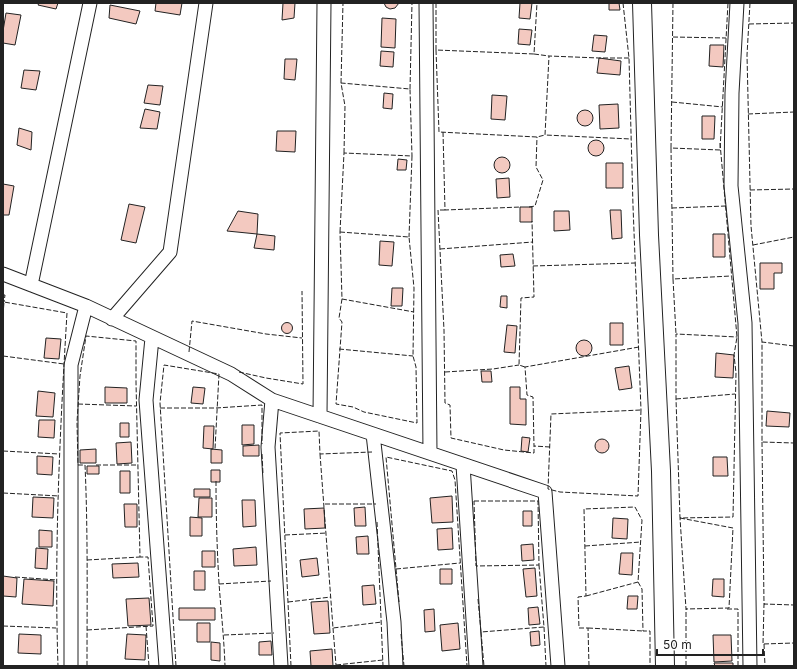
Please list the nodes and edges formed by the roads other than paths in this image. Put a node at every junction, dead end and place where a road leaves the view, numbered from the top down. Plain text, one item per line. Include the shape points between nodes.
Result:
1 (90, 3) edge
2 (206, 3) edge
3 (324, 3) edge
4 (426, 3) edge
5 (642, 3) edge
6 (737, 3) edge
7 (3, 274) edge
8 (31, 284) junction
9 (86, 306) junction
10 (112, 319) junction
11 (152, 338) junction
12 (272, 400) junction
13 (320, 416) junction
14 (373, 434) junction
15 (430, 453) junction
16 (463, 465) junction
17 (71, 666) edge
18 (166, 666) edge
19 (281, 666) edge
20 (396, 666) edge
21 (476, 666) edge
22 (558, 666) edge
23 (665, 666) edge
24 (750, 666) edge

1 - 8 street
2 - 10 street via 170,252
3 - 13 street
4 - 15 street
5 - 23 street via 649,235 661,471
6 - 24 street via 732,93 731,186 745,322
7 - 8 street
8 - 9 street
9 - 10 street
9 - 17 street via 71,365
10 - 11 street
11 - 12 street via 231,374
11 - 18 street via 146,400
12 - 13 street
12 - 19 street via 268,447
13 - 14 street
14 - 15 street
14 - 20 street via 394,622
15 - 16 street
16 - 21 street
16 - 22 street via 545,492

